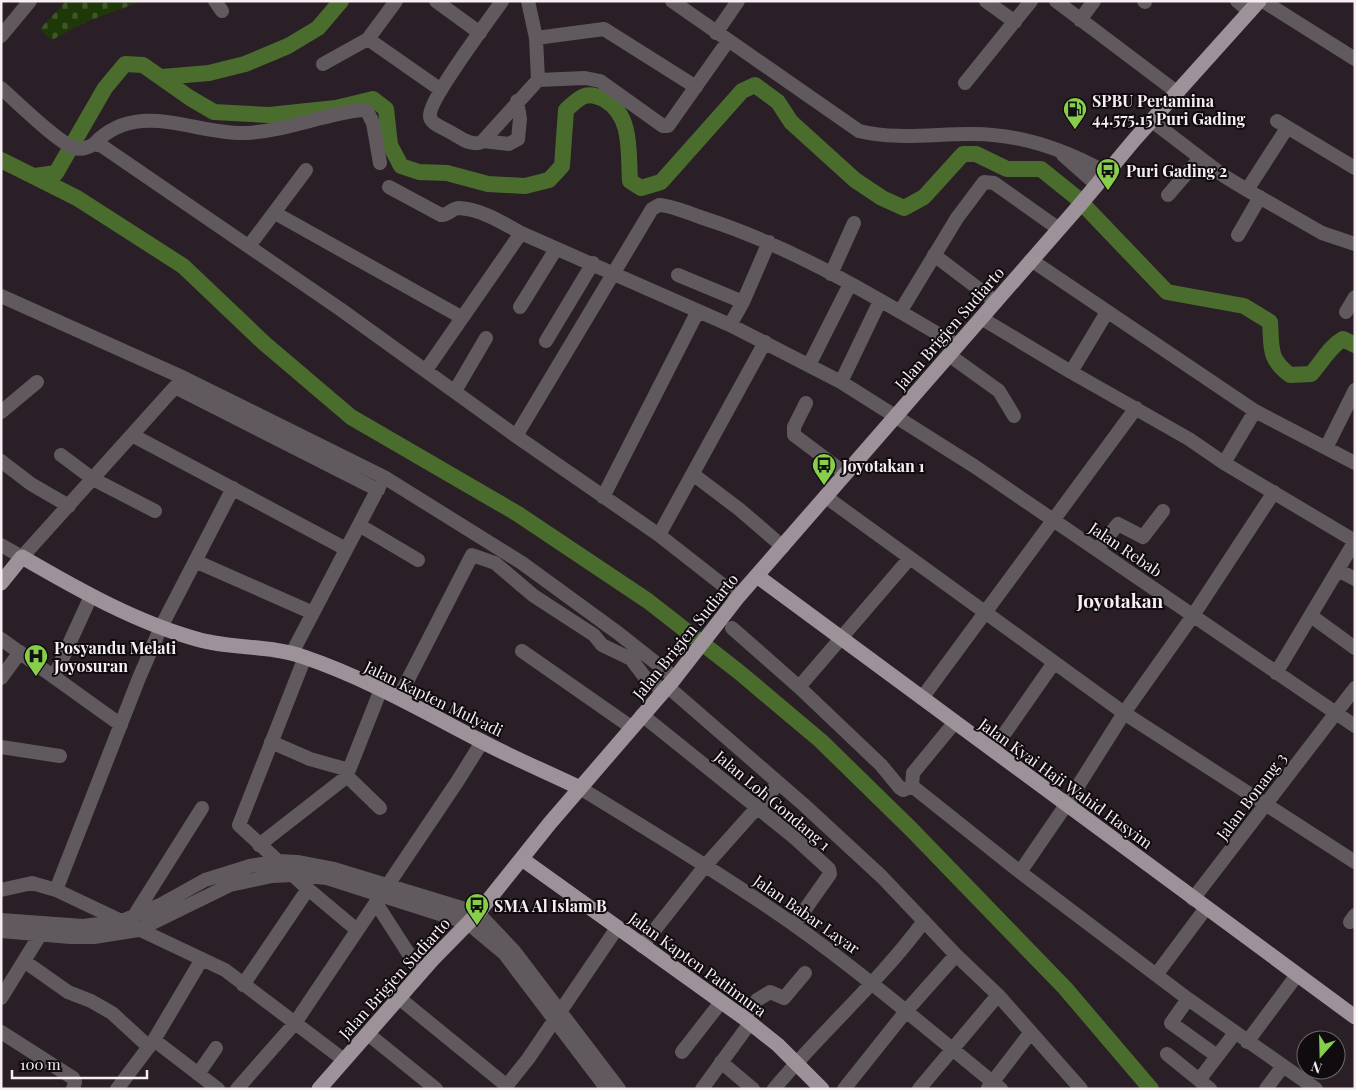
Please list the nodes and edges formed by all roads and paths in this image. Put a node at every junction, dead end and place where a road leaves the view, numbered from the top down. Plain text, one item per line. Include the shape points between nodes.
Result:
1 (30, 1) edge
2 (396, 1) edge
3 (436, 1) edge
4 (502, 1) edge
5 (528, 1) edge
6 (672, 1) edge
7 (738, 1) edge
8 (986, 1) edge
9 (1031, 1) edge
10 (1056, 1) edge
11 (1094, 1) edge
12 (1237, 1) edge
13 (1263, 1) edge
14 (1255, 7) edge
15 (1080, 20) junction
16 (1014, 22) junction
17 (480, 33) junction
18 (716, 33) junction
19 (1, 36) edge
20 (536, 38) junction
21 (368, 39) junction
22 (728, 42) junction
23 (1355, 59) edge
24 (323, 64) dead end
25 (538, 80) junction
26 (965, 83) dead end
27 (696, 87) junction
28 (1, 88) edge
29 (441, 90) junction
30 (1178, 92) junction
31 (517, 102) junction
32 (1152, 122) junction
33 (484, 140) junction
34 (94, 144) junction
35 (1053, 147) junction
36 (1200, 158) junction
37 (380, 163) dead end
38 (1355, 168) edge
39 (306, 170) dead end
40 (1107, 173) junction
41 (389, 187) dead end
42 (1093, 190) junction
43 (1247, 190) junction
44 (1168, 195) dead end
45 (1260, 197) junction
46 (275, 213) junction
47 (854, 223) dead end
48 (1059, 229) junction
49 (521, 233) junction
50 (1238, 235) dead end
51 (769, 242) junction
52 (1355, 244) edge
53 (249, 246) junction
54 (556, 248) junction
55 (934, 255) junction
56 (1031, 260) junction
57 (593, 263) junction
58 (615, 273) junction
59 (831, 274) junction
60 (678, 275) dead end
61 (850, 284) junction
62 (1, 296) edge
63 (1355, 297) edge
64 (880, 301) junction
65 (743, 302) junction
66 (996, 302) junction
67 (520, 307) dead end
68 (698, 311) junction
69 (900, 312) junction
70 (1107, 312) junction
71 (1346, 312) dead end
72 (461, 317) junction
73 (981, 318) junction
74 (730, 325) junction
75 (486, 338) dead end
76 (546, 341) dead end
77 (765, 342) junction
78 (953, 350) junction
79 (809, 365) junction
80 (426, 370) junction
81 (1071, 372) junction
82 (37, 382) dead end
83 (841, 382) junction
84 (1355, 390) edge
85 (455, 391) junction
86 (806, 403) dead end
87 (1136, 408) junction
88 (1255, 411) junction
89 (1, 412) edge
90 (895, 414) junction
91 (1014, 416) dead end
92 (132, 435) junction
93 (516, 436) junction
94 (1326, 448) junction
95 (60, 455) dead end
96 (1, 461) edge
97 (1224, 463) junction
98 (1355, 463) edge
99 (846, 474) junction
100 (694, 476) junction
101 (93, 479) junction
102 (381, 483) junction
103 (233, 488) junction
104 (1274, 492) junction
105 (603, 497) junction
106 (826, 497) junction
107 (69, 506) junction
108 (155, 511) dead end
109 (1163, 511) dead end
110 (1054, 522) junction
111 (359, 525) junction
112 (659, 535) junction
113 (1355, 541) edge
114 (1, 545) edge
115 (783, 547) junction
116 (346, 550) junction
117 (1098, 550) junction
118 (22, 557) junction
119 (909, 559) junction
120 (418, 560) dead end
121 (196, 561) junction
122 (1338, 570) junction
123 (757, 576) junction
124 (1355, 579) edge
125 (1, 583) edge
126 (91, 596) junction
127 (738, 597) junction
128 (313, 612) junction
129 (984, 613) junction
130 (1311, 616) junction
131 (1192, 617) junction
132 (162, 628) junction
133 (732, 628) dead end
134 (842, 638) junction
135 (1, 639) edge
136 (1355, 648) edge
137 (522, 651) dead end
138 (20, 652) junction
139 (299, 655) junction
140 (1053, 664) junction
141 (1276, 673) junction
142 (54, 677) junction
143 (1, 678) edge
144 (668, 685) junction
145 (799, 686) junction
146 (1355, 688) edge
147 (381, 689) junction
148 (400, 697) junction
149 (922, 698) junction
150 (1124, 713) junction
151 (1336, 713) junction
152 (642, 715) junction
153 (955, 722) junction
154 (121, 726) junction
155 (1355, 726) edge
156 (631, 727) junction
157 (271, 742) junction
158 (482, 742) junction
159 (1, 747) edge
160 (993, 750) junction
161 (60, 756) dead end
162 (779, 783) junction
163 (912, 786) junction
164 (580, 788) junction
165 (1066, 804) junction
166 (1266, 805) junction
167 (202, 808) dead end
168 (380, 808) dead end
169 (758, 810) junction
170 (259, 845) junction
171 (522, 859) junction
172 (1355, 862) edge
173 (705, 866) junction
174 (287, 868) junction
175 (1020, 872) junction
176 (308, 888) junction
177 (1, 890) edge
178 (56, 890) junction
179 (383, 893) junction
180 (1193, 899) junction
181 (1206, 908) junction
182 (473, 918) junction
183 (1, 920) edge
184 (924, 920) junction
185 (131, 923) junction
186 (794, 925) junction
187 (617, 928) junction
188 (358, 930) junction
189 (1, 931) edge
190 (40, 935) junction
191 (642, 946) junction
192 (956, 955) junction
193 (202, 958) junction
194 (24, 961) junction
195 (421, 973) junction
196 (805, 973) dead end
197 (1156, 975) junction
198 (1296, 975) junction
199 (872, 982) junction
200 (243, 985) junction
201 (998, 996) junction
202 (1, 998) edge
203 (399, 998) junction
204 (1188, 999) junction
205 (721, 1002) junction
206 (907, 1010) junction
207 (557, 1016) junction
208 (1355, 1017) edge
209 (747, 1020) junction
210 (295, 1023) junction
211 (1, 1032) edge
212 (1031, 1032) junction
213 (1235, 1033) junction
214 (368, 1034) junction
215 (1248, 1042) junction
216 (151, 1044) junction
217 (216, 1048) dead end
218 (953, 1049) junction
219 (682, 1052) dead end
220 (1167, 1054) dead end
221 (1217, 1056) junction
222 (344, 1060) junction
223 (721, 1062) junction
224 (796, 1063) junction
225 (1283, 1066) junction
226 (198, 1074) junction
227 (1205, 1084) edge
228 (505, 1087) edge
229 (994, 1087) edge
230 (73, 1089) edge
231 (117, 1089) edge
232 (218, 1089) edge
233 (237, 1089) edge
234 (319, 1089) edge
235 (436, 1089) edge
236 (607, 1089) edge
237 (619, 1089) edge
238 (702, 1089) edge
239 (753, 1089) edge
240 (774, 1089) edge
241 (822, 1089) edge
242 (844, 1089) edge
243 (919, 1089) edge
244 (1081, 1089) edge
245 (1266, 1089) edge
246 (1316, 1089) edge

1 - 19 street
2 - 21 street
3 - 17 street
4 - 17 street
5 - 20 street
6 - 18 street
7 - 18 street
8 - 16 street
9 - 16 street
10 - 15 street
11 - 15 street
12 - 14 street
13 - 23 street
14 - 30 main road, Jalan Brigjen Sudiarto
15 - 30 street
16 - 26 street
17 - 29 street
18 - 22 street
20 - 25 street
20 - 27 street via 604,29
21 - 24 street
21 - 29 street
22 - 27 street
22 - 35 street via 859,131 877,135 989,135
25 - 27 street via 585,78 600,81 666,126 670,125
25 - 31 street
28 - 34 street via 74,148
29 - 33 street via 430,113 435,124 472,144
30 - 32 main road, Jalan Brigjen Sudiarto
31 - 33 street
31 - 33 street via 520,119 518,140 509,144
32 - 36 street
32 - 40 main road, Jalan Brigjen Sudiarto
34 - 37 street via 110,131 138,120 152,119 246,133 362,110 367,111 373,123
34 - 53 street via 111,151
35 - 40 street
35 - 42 street
36 - 43 street
36 - 44 street
38 - 43 street via 1282,125
39 - 46 street
40 - 42 main road, Jalan Brigjen Sudiarto
41 - 49 street, Jalan Rebab via 441,215 462,208 494,218
42 - 48 main road, Jalan Brigjen Sudiarto
43 - 45 street
45 - 50 street
45 - 52 street via 1322,232
46 - 53 street
46 - 72 street
47 - 59 street
48 - 55 street via 994,183 984,182
48 - 56 main road, Jalan Brigjen Sudiarto
49 - 54 street, Jalan Rebab
49 - 72 street
51 - 58 street via 659,205 652,209
51 - 59 street
51 - 65 street
53 - 80 street
54 - 57 street, Jalan Rebab
54 - 67 street
55 - 66 street
55 - 69 street
56 - 66 main road, Jalan Brigjen Sudiarto
56 - 70 street
57 - 58 street, Jalan Rebab
57 - 76 street
58 - 68 street, Jalan Rebab
58 - 93 street
59 - 61 street
60 - 65 street
61 - 64 street
61 - 79 street
62 - 102 street via 184,378
63 - 71 street
64 - 69 street
64 - 83 street
65 - 74 street
66 - 73 main road, Jalan Brigjen Sudiarto
68 - 74 street, Jalan Rebab
68 - 105 street
69 - 78 street
70 - 81 street
70 - 88 street
72 - 80 street
73 - 78 main road, Jalan Brigjen Sudiarto
73 - 81 street
74 - 77 street, Jalan Rebab
75 - 85 street
77 - 79 street, Jalan Rebab
77 - 100 street
78 - 90 main road, Jalan Brigjen Sudiarto
78 - 91 street via 999,392
79 - 83 street, Jalan Rebab
80 - 85 street
81 - 87 street
82 - 89 street
83 - 90 street, Jalan Rebab
84 - 94 street
85 - 93 street
86 - 99 street via 794,426 794,434
87 - 97 street
87 - 110 street
88 - 94 street
88 - 97 street
90 - 99 main road, Jalan Brigjen Sudiarto
90 - 110 street, Jalan Rebab
92 - 101 street
92 - 102 street via 175,387
92 - 103 street
93 - 105 street
94 - 98 street
95 - 101 street
96 - 107 street via 31,484
97 - 104 street
99 - 106 main road, Jalan Brigjen Sudiarto
100 - 112 street
100 - 115 street
101 - 107 street
101 - 108 street
102 - 111 street
102 - 144 street via 522,563 618,633
103 - 116 street
103 - 121 street
104 - 113 street
104 - 131 street
105 - 112 street
106 - 115 main road, Jalan Brigjen Sudiarto
106 - 119 street
107 - 118 street
109 - 117 street via 1143,537 1118,524
110 - 117 street, Jalan Rebab
110 - 129 street
111 - 116 street
111 - 120 street
112 - 127 street
113 - 122 street
114 - 118 street
115 - 123 main road, Jalan Brigjen Sudiarto
116 - 128 street
117 - 131 street, Jalan Rebab
118 - 125 main road
118 - 126 main road, Jalan Kapten Mulyadi
119 - 129 street
119 - 134 street
121 - 128 street
121 - 132 street
122 - 124 street
122 - 130 street
123 - 127 main road, Jalan Brigjen Sudiarto
123 - 134 main road, Jalan Kyai Haji Wahid Hasyim
126 - 132 main road, Jalan Kapten Mulyadi
126 - 142 street
127 - 144 main road, Jalan Brigjen Sudiarto
128 - 139 street
129 - 140 street
129 - 149 street
130 - 136 street
130 - 141 street
131 - 141 street, Jalan Rebab
131 - 150 street
132 - 139 main road, Jalan Kapten Mulyadi via 201,641
132 - 154 street
133 - 145 street
134 - 145 street
134 - 149 main road, Jalan Kyai Haji Wahid Hasyim
135 - 138 street
137 - 156 street
138 - 142 street
138 - 143 street
139 - 147 main road, Jalan Kapten Mulyadi
139 - 157 street
140 - 150 street
140 - 160 street
141 - 151 street, Jalan Rebab
142 - 154 street
144 - 148 street via 644,676 631,660 602,645 594,635 534,596 495,563 472,555
144 - 152 main road, Jalan Brigjen Sudiarto
144 - 162 street
145 - 163 street via 881,765 900,788
146 - 151 street, Jalan Bonang 3
147 - 148 main road, Jalan Kapten Mulyadi
147 - 157 street via 349,770 310,759
148 - 158 main road, Jalan Kapten Mulyadi
149 - 153 main road, Jalan Kyai Haji Wahid Hasyim
150 - 165 street
150 - 166 street
151 - 155 street, Jalan Rebab
151 - 166 street, Jalan Bonang 3
152 - 156 main road, Jalan Brigjen Sudiarto
152 - 169 street, Jalan Loh Gondang 1
153 - 160 main road, Jalan Kyai Haji Wahid Hasyim
153 - 163 street via 913,773
154 - 178 street
156 - 164 main road, Jalan Brigjen Sudiarto
157 - 170 street via 239,823
158 - 164 main road, Jalan Kapten Mulyadi
158 - 179 street
159 - 161 street
160 - 165 main road, Jalan Kyai Haji Wahid Hasyim
162 - 169 street
162 - 184 street via 882,876
163 - 175 street
164 - 171 main road, Jalan Brigjen Sudiarto
164 - 173 street, Jalan Babar Layar
165 - 175 street
165 - 180 main road, Jalan Kyai Haji Wahid Hasyim
166 - 172 street
166 - 180 street, Jalan Bonang 3
167 - 185 street
168 - 170 street via 349,778 345,778
169 - 173 street
169 - 186 street, Jalan Loh Gondang 1 via 795,838 830,872
170 - 174 street
171 - 182 main road, Jalan Brigjen Sudiarto
171 - 187 main road, Jalan Kapten Pattimura
173 - 186 street, Jalan Babar Layar
173 - 191 street
174 - 176 street
174 - 179 street
174 - 179 street via 316,865
174 - 185 street via 272,876 230,885
174 - 185 street via 250,866 224,873
175 - 197 street
176 - 188 street
176 - 200 street
177 - 178 street via 32,883
178 - 185 street
179 - 182 street
179 - 188 street
179 - 195 street
180 - 181 main road, Jalan Kyai Haji Wahid Hasyim
181 - 197 street
181 - 198 main road, Jalan Kyai Haji Wahid Hasyim
182 - 195 main road, Jalan Brigjen Sudiarto
182 - 207 street
183 - 185 street via 83,926
184 - 192 street
184 - 199 street
185 - 190 street via 94,937
185 - 193 street
186 - 199 street, Jalan Babar Layar
187 - 191 main road, Jalan Kapten Pattimura
187 - 207 street
188 - 210 street
189 - 190 street
190 - 194 street
191 - 205 main road, Jalan Kapten Pattimura
192 - 201 street
192 - 206 street
193 - 200 street via 225,970
193 - 216 street
194 - 202 street
194 - 216 street via 68,992 112,1013
195 - 203 main road, Jalan Brigjen Sudiarto
196 - 209 street via 784,998 770,992 763,994
197 - 204 street
198 - 208 main road, Jalan Kyai Haji Wahid Hasyim
198 - 215 street
199 - 206 street, Jalan Babar Layar
199 - 224 street
200 - 210 street
201 - 212 street
201 - 218 street
203 - 214 main road, Jalan Brigjen Sudiarto
203 - 228 street
204 - 213 street
204 - 221 street via 1171,1023
205 - 209 main road, Jalan Kapten Pattimura
205 - 219 street
206 - 218 street, Jalan Babar Layar
206 - 242 street
207 - 228 street
207 - 236 street
207 - 237 street
209 - 223 street
209 - 224 main road, Jalan Kapten Pattimura
210 - 222 street
210 - 233 street
211 - 230 street via 73,1078
212 - 229 street
212 - 244 street
213 - 215 street
213 - 221 street
214 - 222 main road, Jalan Brigjen Sudiarto
214 - 235 street
215 - 225 street
216 - 226 street
216 - 231 street
217 - 226 street
218 - 229 street, Jalan Babar Layar
218 - 243 street
220 - 227 street
221 - 227 street
222 - 234 main road, Jalan Brigjen Sudiarto
223 - 238 street
223 - 239 street
224 - 240 street
224 - 241 main road, Jalan Kapten Pattimura
225 - 245 street
225 - 246 street
226 - 232 street

